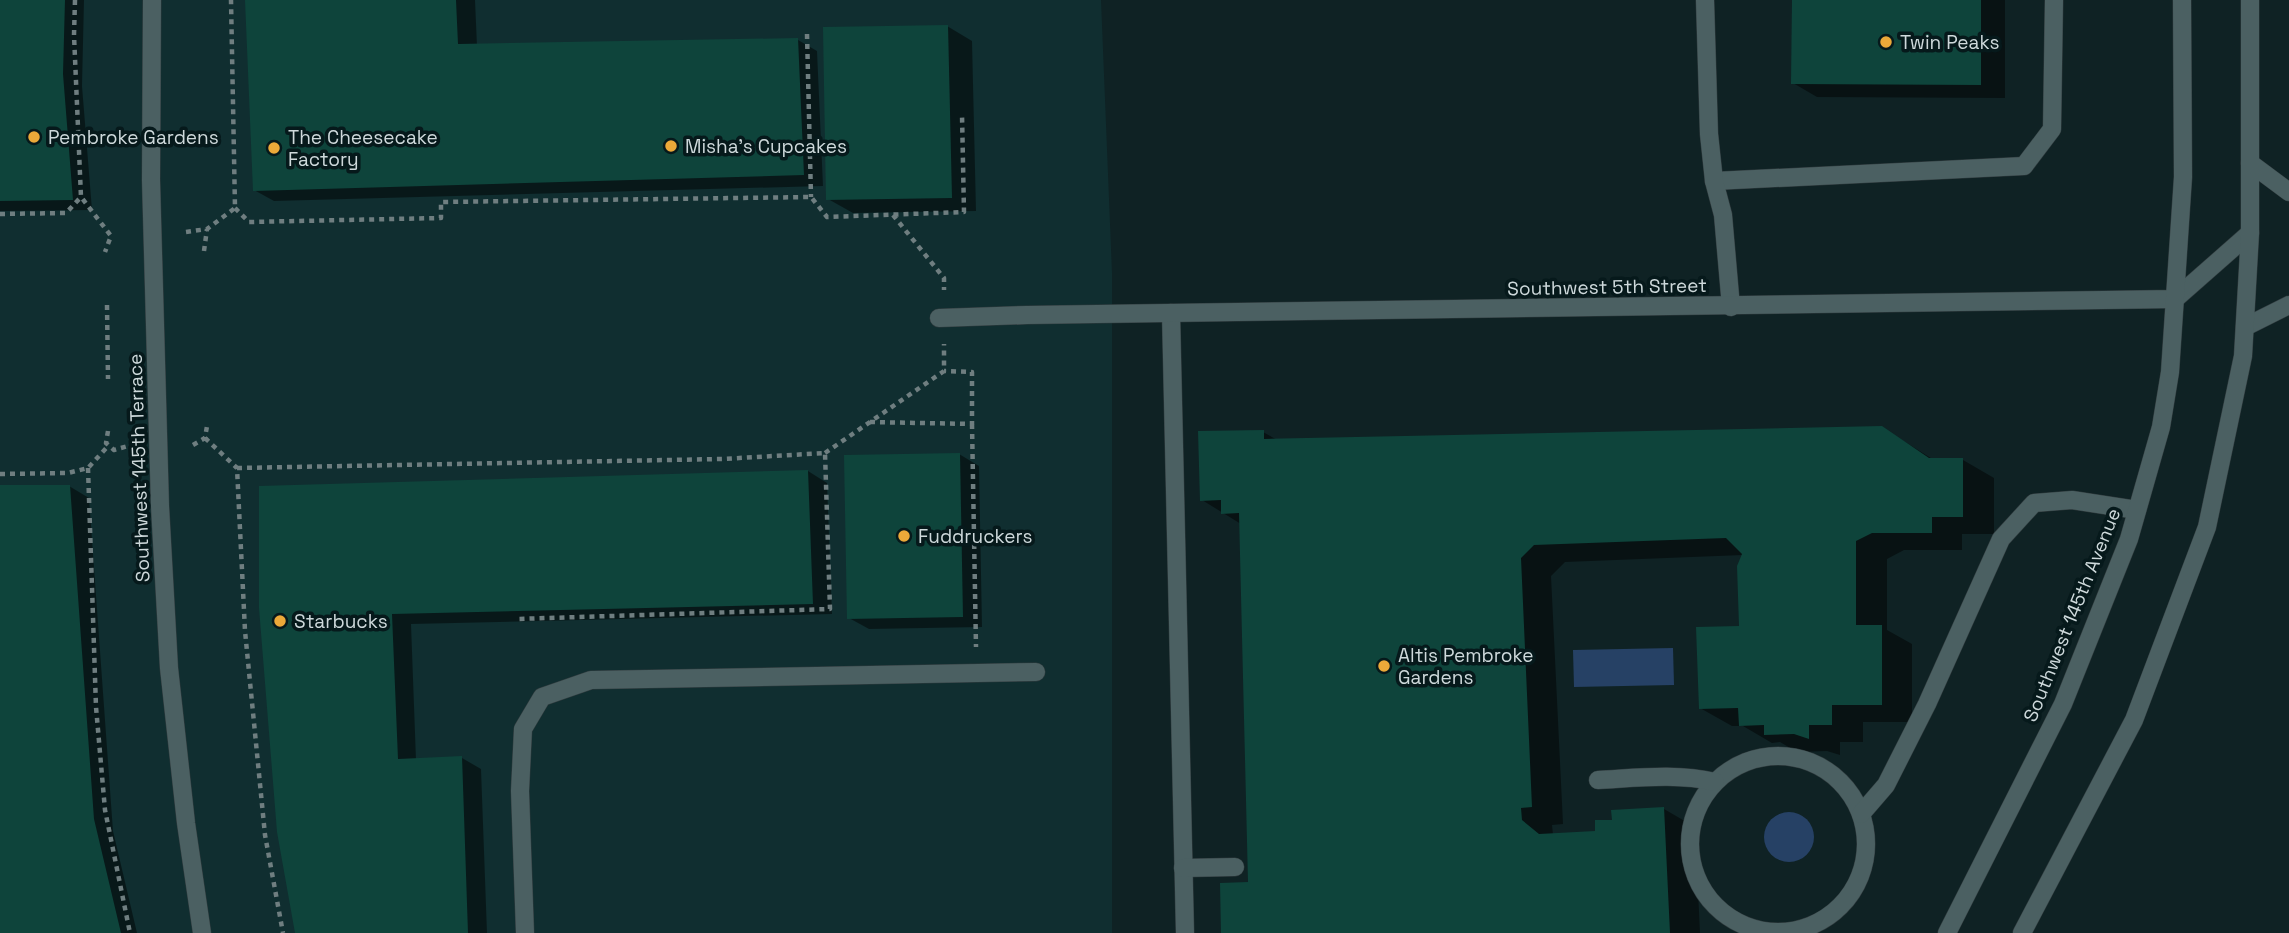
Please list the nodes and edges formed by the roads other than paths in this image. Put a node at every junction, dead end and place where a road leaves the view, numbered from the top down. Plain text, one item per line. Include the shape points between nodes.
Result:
1 (152, 0) edge
2 (1705, 0) edge
3 (2054, 0) edge
4 (2182, 0) edge
5 (2250, 0) edge
6 (2250, 163) junction
7 (1714, 181) junction
8 (2289, 192) edge
9 (2250, 233) junction
10 (2175, 299) junction
11 (2289, 305) edge
12 (1731, 307) junction
13 (1171, 313) junction
14 (939, 318) dead end
15 (2245, 327) junction
16 (2137, 510) junction
17 (1036, 672) dead end
18 (1598, 780) dead end
19 (1715, 782) junction
20 (1861, 814) junction
21 (1235, 867) dead end
22 (1183, 868) junction
23 (1807, 931) edge
24 (1952, 931) edge
25 (202, 933) edge
26 (525, 933) edge
27 (1185, 933) edge
28 (2022, 933) edge

1 - 25 street, Southwest 145th Terrace via 151,180 162,533 171,681
2 - 7 street
3 - 7 street via 2052,130 2024,166
4 - 10 street, Southwest 145th Avenue via 2183,177
5 - 6 street
6 - 8 street
6 - 9 street
7 - 12 street via 1723,215
9 - 10 street
9 - 15 street
10 - 12 street, Southwest 5th Street
10 - 16 street, Southwest 145th Avenue via 2161,428
11 - 15 street
12 - 13 street, Southwest 5th Street
13 - 14 street, Southwest 5th Street
13 - 22 street
15 - 28 street via 2244,356 2207,527 2134,720
16 - 20 street via 2072,500 2034,503 2001,539 1886,785
16 - 24 street, Southwest 145th Avenue via 2063,704
17 - 26 street via 591,680 542,697 523,729 520,791
18 - 19 street via 1670,777
19 - 20 street via 1739,765 1767,756 1797,758 1824,769 1847,788
19 - 23 street via 1698,806 1689,834 1691,864 1702,891 1722,913 1747,928 1776,933
20 - 23 street via 1866,842 1863,870 1850,895
21 - 22 street
22 - 27 street

